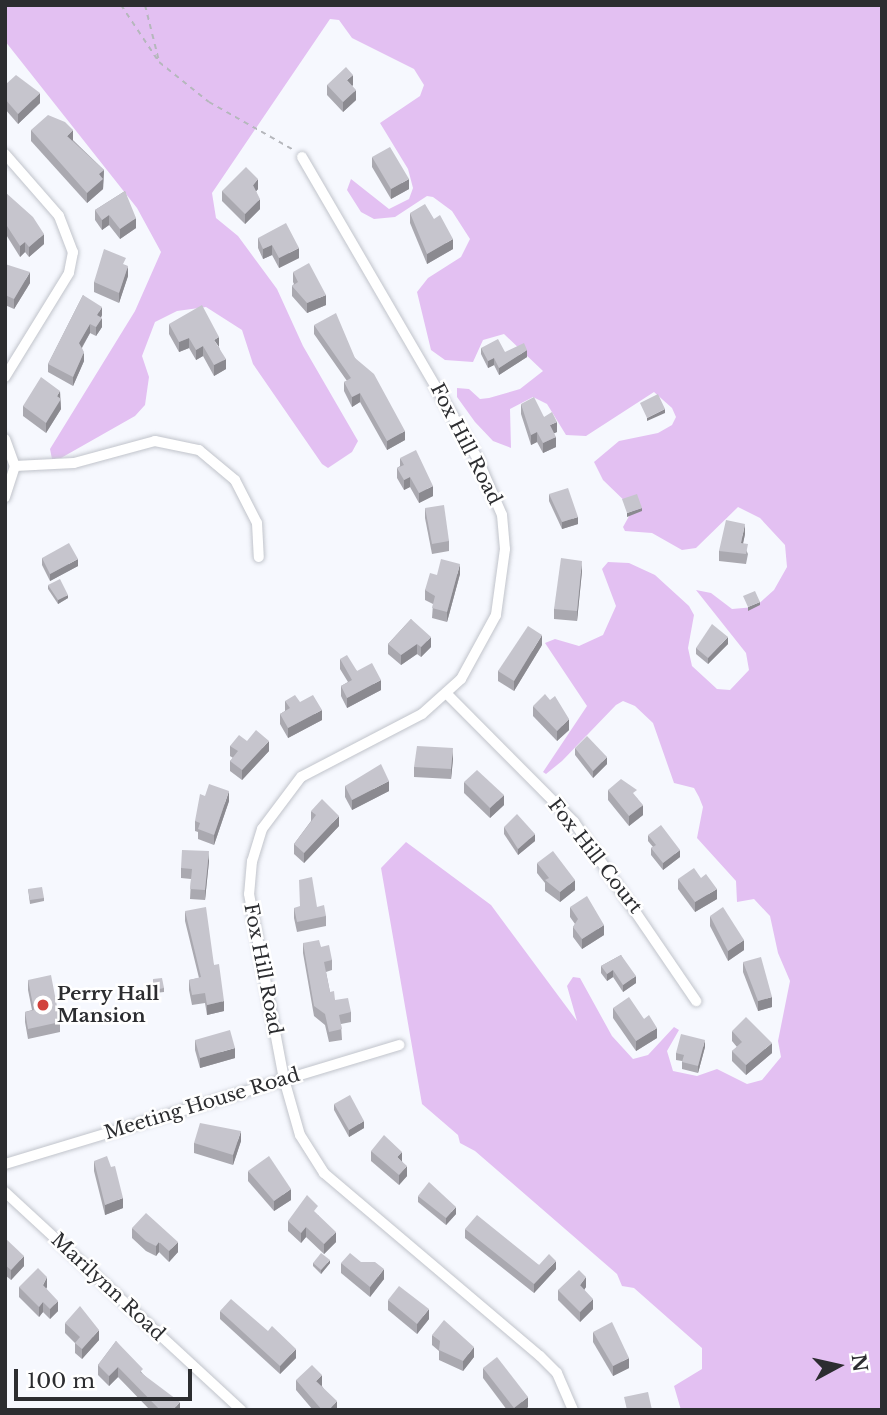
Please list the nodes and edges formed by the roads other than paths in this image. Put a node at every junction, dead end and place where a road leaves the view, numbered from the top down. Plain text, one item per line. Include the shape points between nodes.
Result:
1 (5, 154) edge
2 (302, 157) road end
3 (5, 377) edge
4 (5, 439) edge
5 (15, 466) junction
6 (5, 497) edge
7 (260, 557) dead end
8 (447, 694) junction
9 (696, 1001) dead end
10 (399, 1045) dead end
11 (284, 1079) junction
12 (5, 1164) edge
13 (5, 1192) edge
14 (241, 1410) edge
15 (573, 1410) edge

1 - 3 street via 59,216 73,252 69,273
2 - 8 street, Fox Hill Road via 422,358 502,516 504,577 495,615 461,679
4 - 5 street
5 - 6 street
5 - 7 street via 74,463 155,441 199,450 235,480 257,523
8 - 9 street, Fox Hill Court via 574,822
8 - 11 street, Fox Hill Road via 422,714 301,777 262,829 252,861 249,894
10 - 11 street, Meeting House Road
11 - 12 street, Meeting House Road
11 - 15 street, Fox Hill Road via 300,1135 324,1173 540,1356 557,1373
13 - 14 street, Marilynn Road

